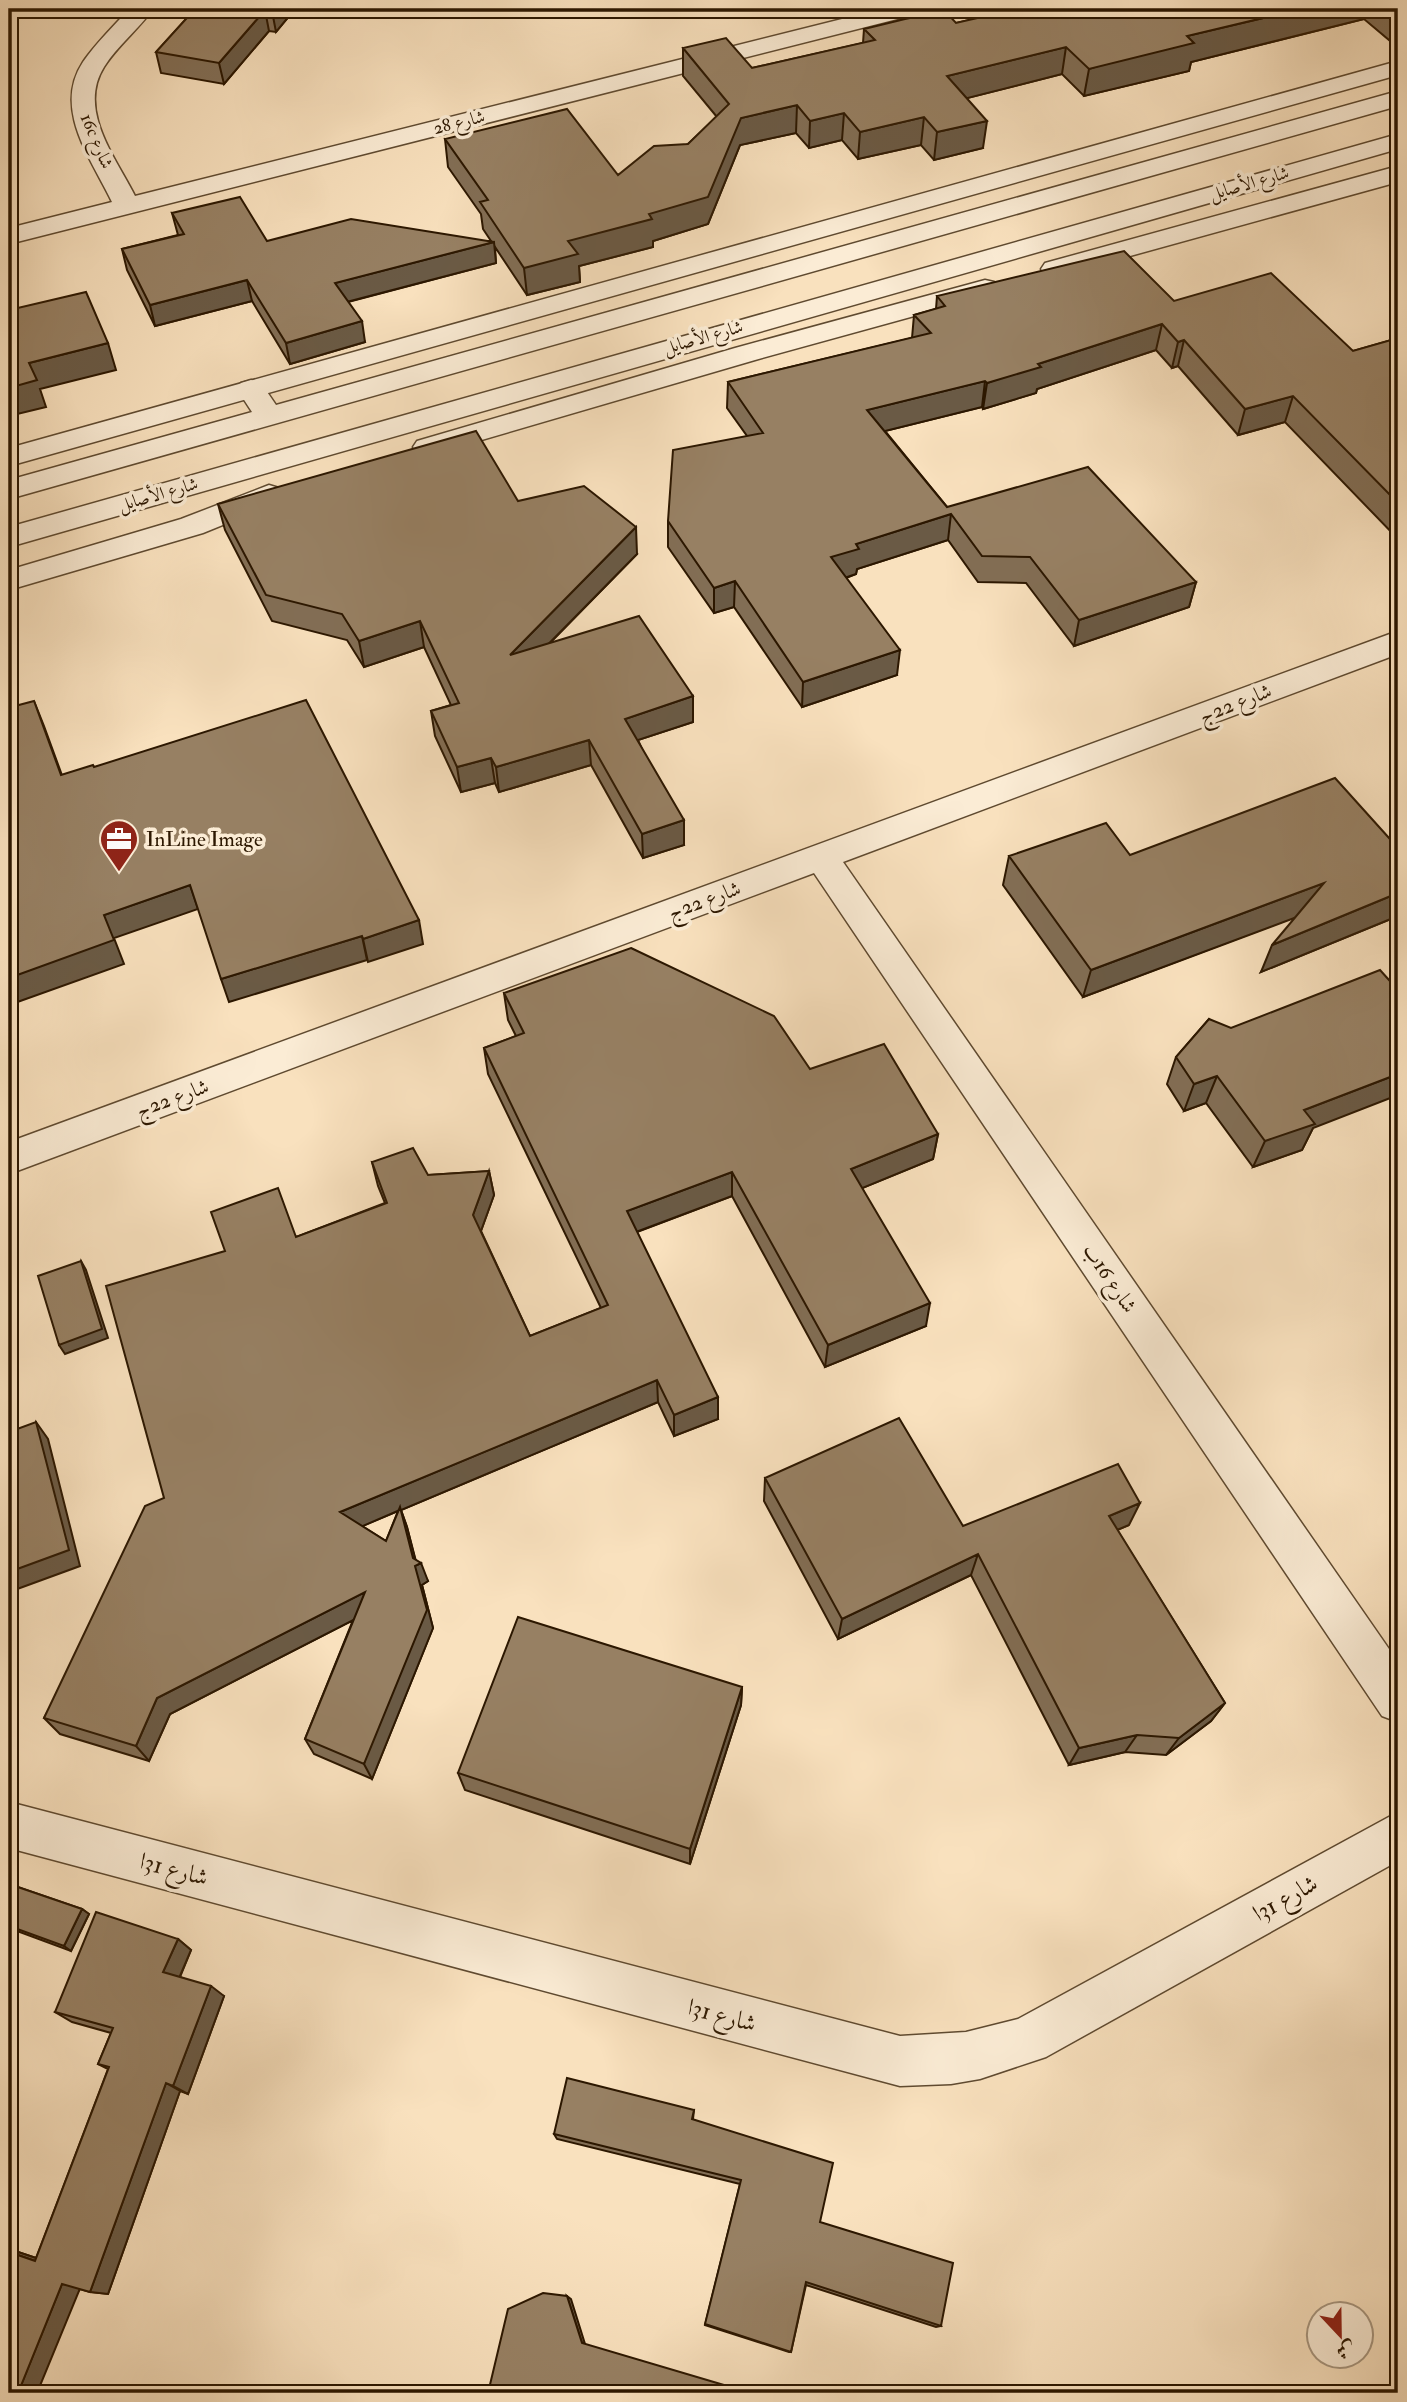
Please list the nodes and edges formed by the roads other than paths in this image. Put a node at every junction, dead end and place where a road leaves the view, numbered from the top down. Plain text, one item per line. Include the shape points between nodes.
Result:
1 (141, 9) edge
2 (909, 9) edge
3 (866, 13) edge
4 (1398, 68) edge
5 (1398, 97) edge
6 (1398, 141) edge
7 (1398, 174) edge
8 (127, 206) junction
9 (9, 236) edge
10 (532, 386) junction
11 (251, 389) junction
12 (550, 411) junction
13 (268, 417) junction
14 (406, 453) edge
15 (9, 457) edge
16 (290, 488) edge
17 (9, 490) edge
18 (9, 537) edge
19 (9, 580) edge
20 (1398, 642) edge
21 (821, 856) junction
22 (9, 1158) edge
23 (1398, 1700) edge
24 (9, 1825) edge
25 (1398, 1835) edge

1 - 8 street, 16c شارع via 93,65 82,101 84,119
2 - 3 street, شارع 28
3 - 8 street, شارع 28
4 - 11 street
5 - 13 street, شارع الأصايل
6 - 10 street, شارع الأصايل
7 - 12 street
8 - 9 street, شارع 28
10 - 12 street
10 - 18 street, شارع الأصايل
11 - 13 street
11 - 15 street
12 - 14 street
13 - 17 street, شارع الأصايل
16 - 19 street via 203,523
20 - 21 street, شارع 22ج
21 - 22 street, شارع 22ج
21 - 23 street, شارع 16ب
24 - 25 street, شارع 31ا via 864,2053 912,2061 948,2061 1029,2039

